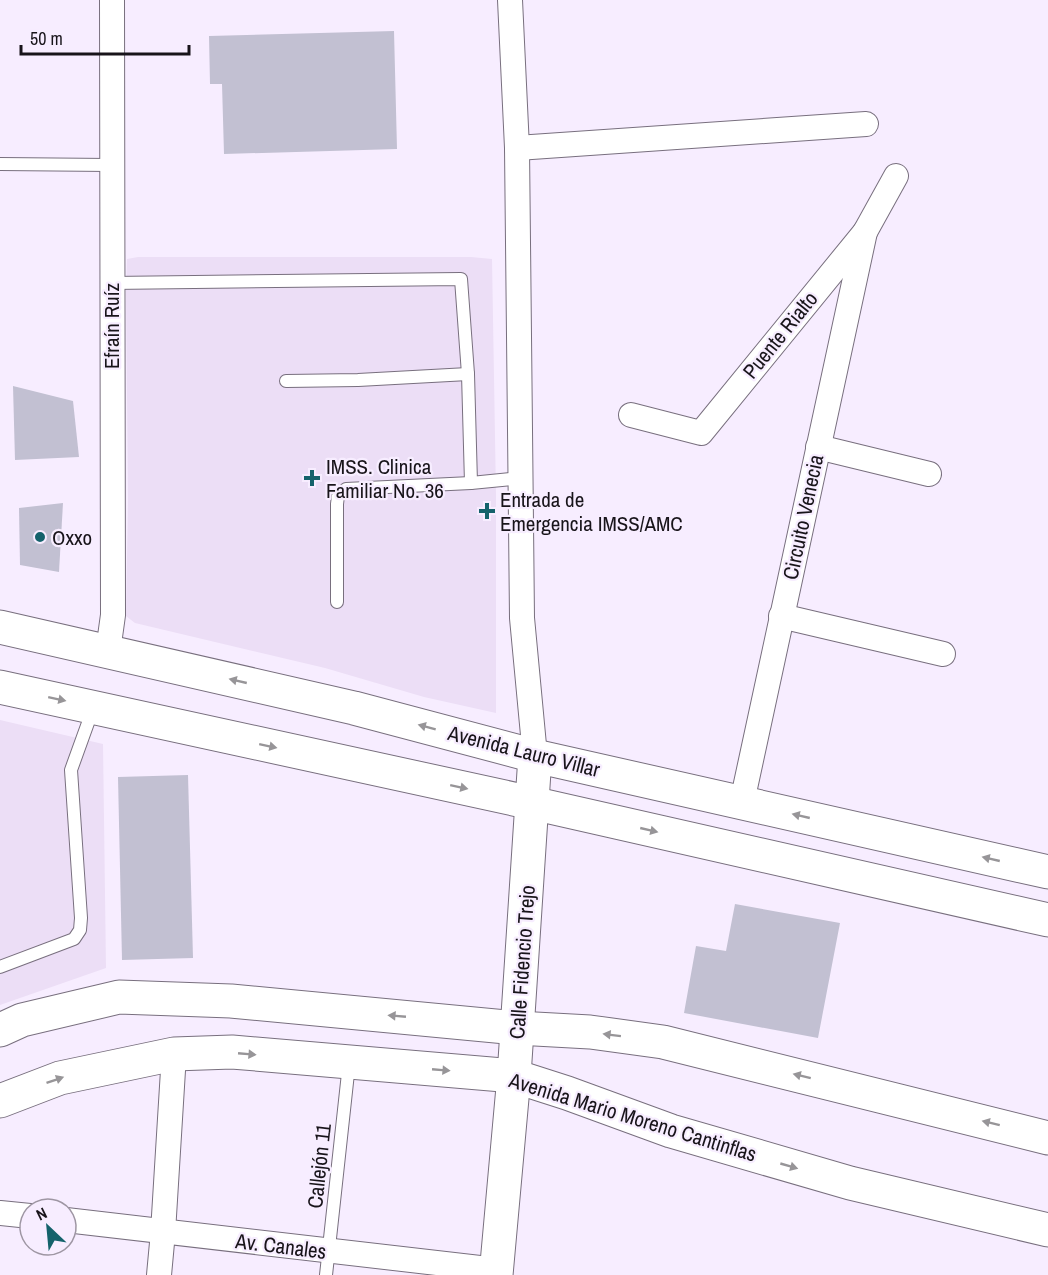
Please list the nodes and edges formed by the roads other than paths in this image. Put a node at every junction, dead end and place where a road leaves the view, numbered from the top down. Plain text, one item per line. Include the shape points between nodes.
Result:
1 (112, 0) edge
2 (510, 0) edge
3 (866, 124) dead end
4 (517, 148) junction
5 (0, 164) edge
6 (110, 165) junction
7 (896, 176) dead end
8 (865, 232) junction
9 (111, 283) junction
10 (468, 374) junction
11 (286, 381) dead end
12 (631, 415) dead end
13 (818, 447) junction
14 (929, 474) dead end
15 (520, 478) junction
16 (471, 483) junction
17 (337, 602) dead end
18 (782, 616) junction
19 (0, 627) edge
20 (108, 651) junction
21 (943, 654) dead end
22 (0, 687) edge
23 (93, 708) junction
24 (535, 756) junction
25 (742, 802) junction
26 (532, 803) junction
27 (1048, 872) edge
28 (1048, 920) edge
29 (0, 967) edge
30 (517, 1028) junction
31 (0, 1030) edge
32 (174, 1054) junction
33 (350, 1062) junction
34 (514, 1076) junction
35 (0, 1101) edge
36 (1048, 1138) edge
37 (0, 1213) edge
38 (18, 1215) edge
39 (78, 1222) edge
40 (1048, 1230) edge
41 (163, 1232) junction
42 (328, 1263) edge
43 (496, 1272) edge
44 (159, 1275) edge

1 - 6 street, Efraín Ruíz
2 - 4 street
3 - 4 street
4 - 15 street
5 - 6 lane
6 - 9 street, Efraín Ruíz
7 - 8 street, Puente Rialto
8 - 12 street, Puente Rialto via 701,433
8 - 13 street, Circuito Venecia
9 - 10 lane via 461,279
9 - 20 street, Efraín Ruíz via 113,615
10 - 11 lane
10 - 16 lane
13 - 14 street
13 - 18 street, Circuito Venecia
15 - 16 lane
15 - 24 street via 522,618
16 - 17 lane via 346,489 338,496
18 - 21 street
18 - 25 street, Circuito Venecia
19 - 20 main road, Avenida Lauro Villar
24 -> 20 main road, Avenida Lauro Villar via 354,708
22 -> 23 main road
23 -> 26 main road
23 - 29 lane via 71,770 80,930 74,939
24 - 25 main road, Avenida Lauro Villar
24 - 26 main road, Calle Fidencio Trejo
27 -> 25 main road, Avenida Lauro Villar
26 -> 28 main road
26 - 30 main road, Calle Fidencio Trejo
30 -> 31 main road via 231,1001 118,997 22,1020
30 - 34 main road, Calle Fidencio Trejo
36 -> 30 main road via 663,1042
32 -> 33 main road, Avenida Mario Moreno Cantinflas via 232,1052
35 -> 32 main road, Avenida Mario Moreno Cantinflas via 60,1078
32 - 41 street
33 -> 34 main road, Avenida Mario Moreno Cantinflas
33 - 42 lane, Callejón 11
34 -> 40 main road, Avenida Mario Moreno Cantinflas via 670,1131 850,1183
34 - 43 main road, Calle Fidencio Trejo
37 - 38 street
39 - 41 street, Av. Canales
41 - 42 street, Av. Canales
41 - 44 street
42 - 43 street, Av. Canales

